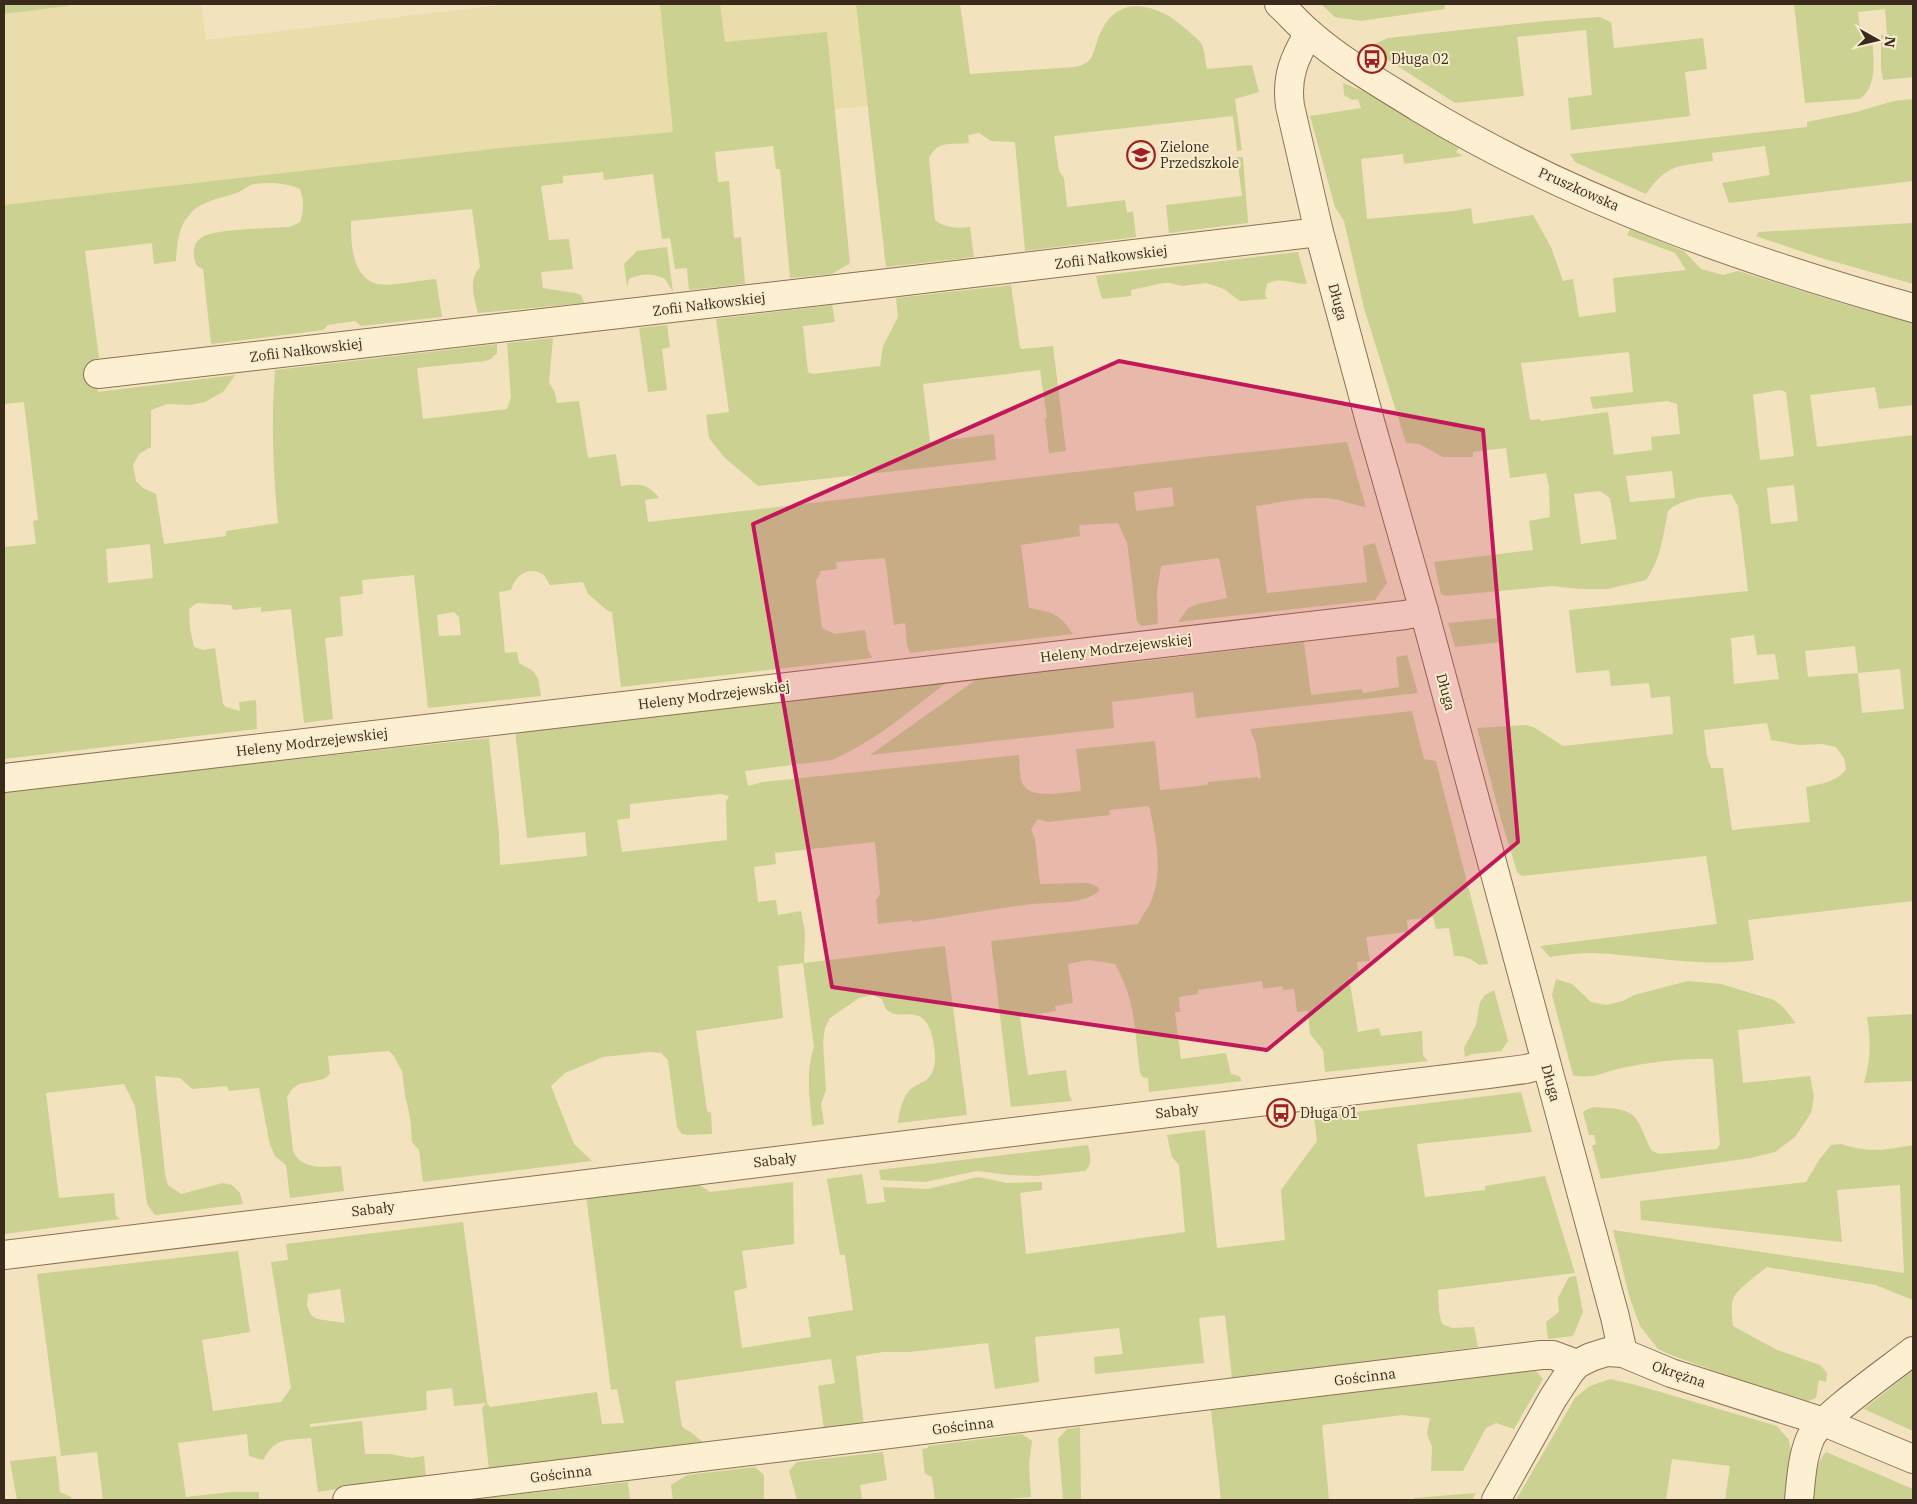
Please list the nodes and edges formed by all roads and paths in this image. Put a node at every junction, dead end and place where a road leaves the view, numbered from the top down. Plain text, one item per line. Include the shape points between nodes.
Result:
1 (1279, 4) edge
2 (1309, 33) junction
3 (1319, 232) junction
4 (1913, 308) edge
5 (98, 374) dead end
6 (1424, 611) junction
7 (4, 778) edge
8 (1546, 1064) junction
9 (4, 1255) edge
10 (1913, 1351) edge
11 (1622, 1353) junction
12 (1577, 1364) junction
13 (1824, 1422) junction
14 (1913, 1459) edge
15 (347, 1500) edge
16 (1496, 1500) edge
17 (1798, 1500) edge

1 - 2 street, Pruszkowska
2 - 3 street, Długa via 1297,54 1288,90
2 - 4 street, Pruszkowska via 1361,72 1439,119 1548,176 1738,255
3 - 5 street, Zofii Nałkowskiej
3 - 6 street, Długa
6 - 7 street, Heleny Modrzejewskiej
6 - 8 street, Długa
8 - 9 street, Sabały via 1488,1074
8 - 11 street, Długa
10 - 13 street
11 - 12 street, Okrężna via 1601,1353
11 - 13 street, Okrężna via 1671,1373
12 - 15 street, Gościnna via 1553,1355 1541,1355
12 - 16 street, Okrężna via 1553,1398
13 - 14 street, Okrężna
13 - 17 street via 1810,1438

